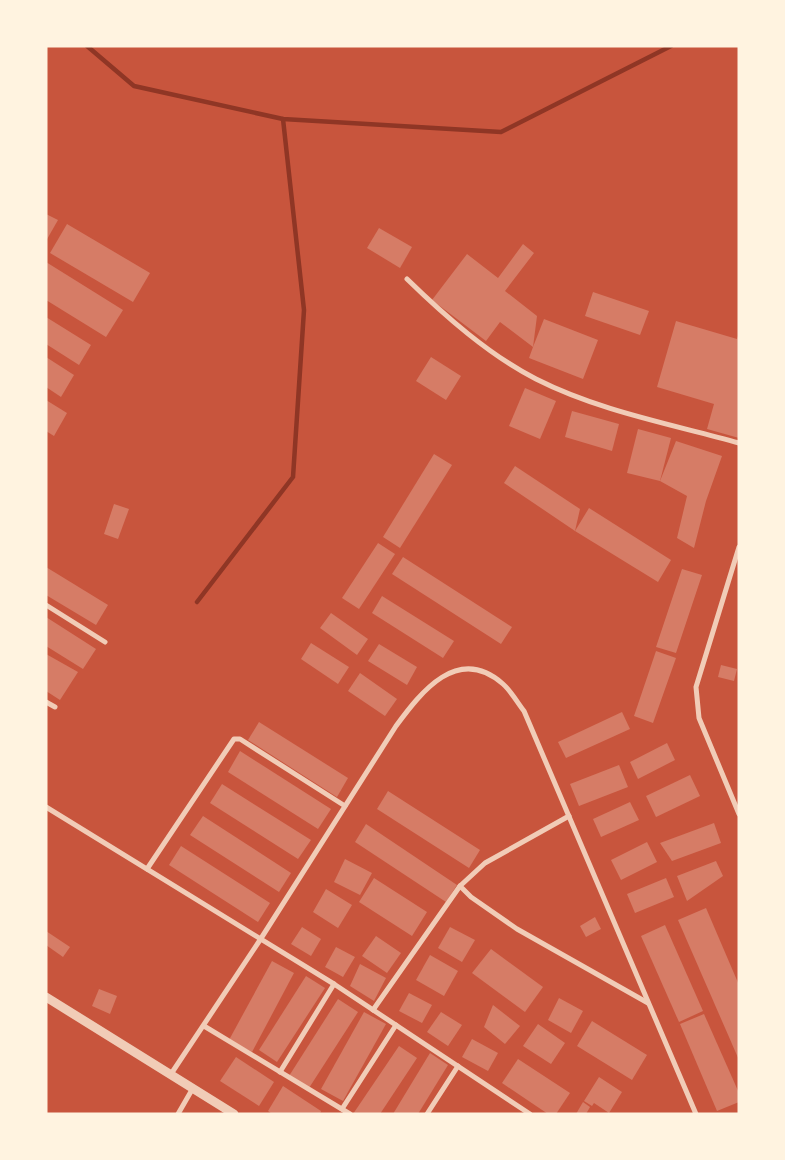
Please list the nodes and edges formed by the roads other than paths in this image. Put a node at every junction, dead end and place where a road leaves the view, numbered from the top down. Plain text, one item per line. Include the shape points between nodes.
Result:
1 (407, 279) dead end
2 (739, 443) edge
3 (739, 546) edge
4 (46, 605) edge
5 (105, 642) dead end
6 (46, 702) edge
7 (55, 708) dead end
8 (345, 806) junction
9 (46, 807) edge
10 (739, 814) edge
11 (569, 816) junction
12 (147, 869) junction
13 (460, 886) junction
14 (260, 940) junction
15 (334, 984) junction
16 (46, 997) edge
17 (648, 1004) junction
18 (373, 1010) junction
19 (396, 1025) junction
20 (204, 1026) junction
21 (458, 1066) junction
22 (280, 1072) junction
23 (171, 1074) junction
24 (193, 1088) junction
25 (342, 1109) junction
26 (178, 1114) edge
27 (234, 1114) edge
28 (350, 1114) edge
29 (427, 1114) edge
30 (530, 1114) edge
31 (696, 1114) edge

1 - 2 street via 472,335 536,379 604,406
3 - 10 street via 696,687 699,718
4 - 5 street
6 - 7 street
8 - 11 street via 418,697 438,679 457,669 485,672 503,684 524,711
8 - 12 street via 240,739 234,739
8 - 14 street
9 - 12 street
11 - 13 street via 485,863
11 - 17 street
12 - 14 street
13 - 17 street via 516,929
13 - 18 street
14 - 15 street
14 - 20 street
15 - 18 street
15 - 22 street
16 - 23 street
17 - 31 street
18 - 19 street
19 - 21 street
19 - 25 street
20 - 22 street
20 - 23 street
21 - 29 street
21 - 30 street
22 - 25 street
23 - 24 street
24 - 26 street
24 - 27 street
25 - 28 street

